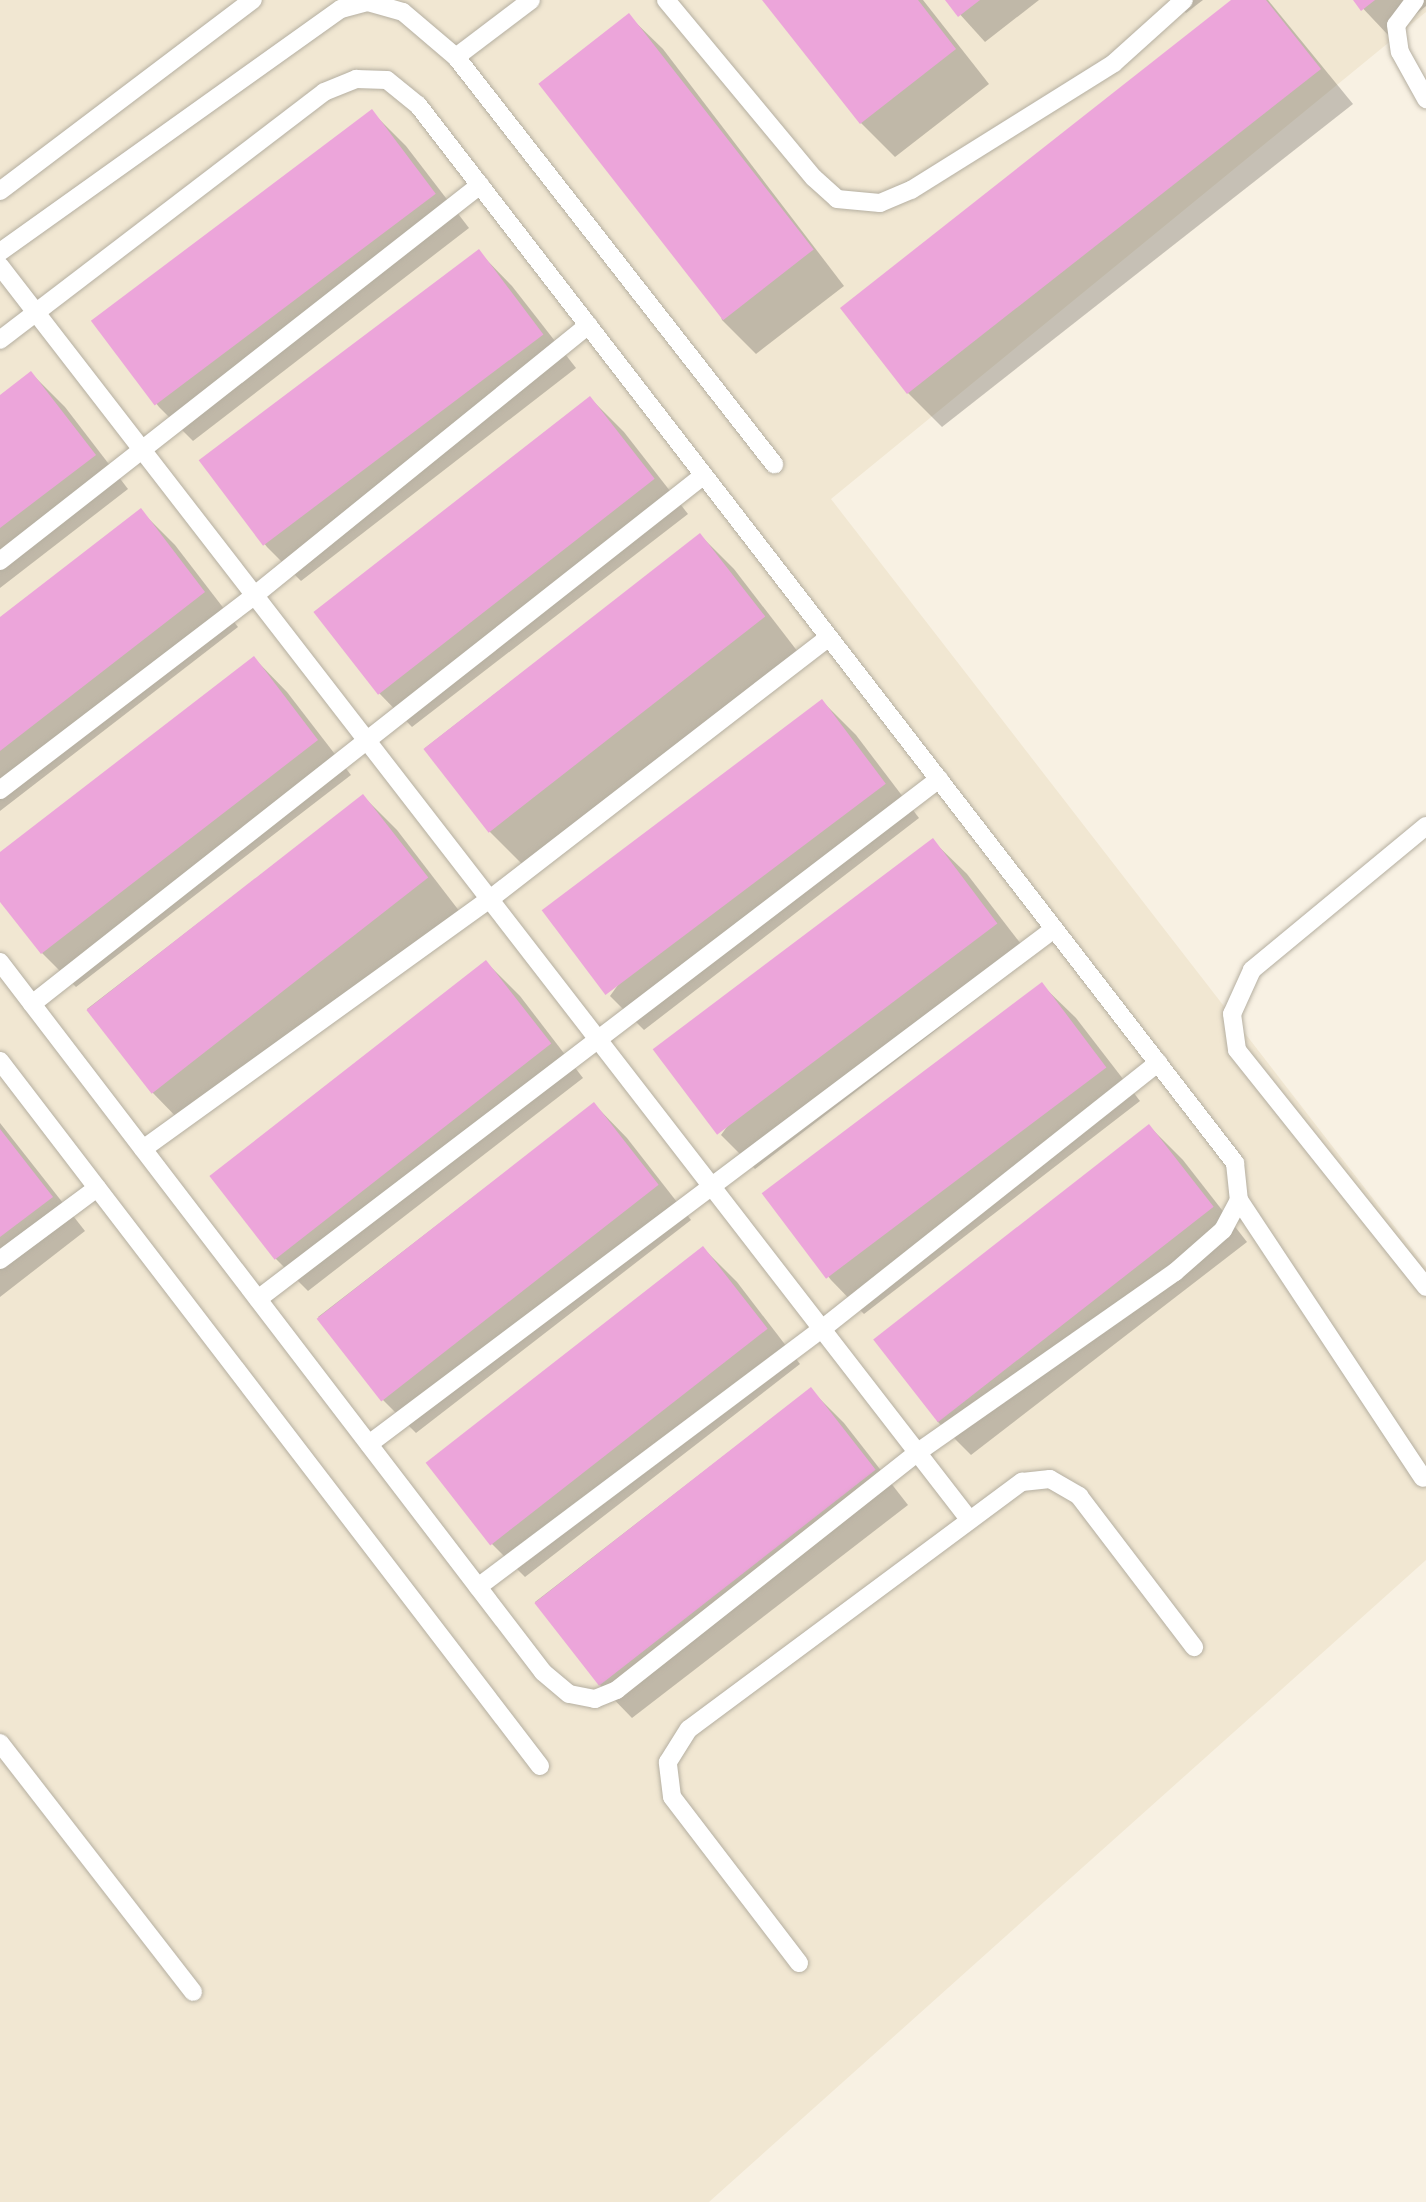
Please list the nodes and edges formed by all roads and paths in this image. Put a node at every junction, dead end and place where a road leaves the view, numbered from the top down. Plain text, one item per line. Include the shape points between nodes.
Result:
1 (253, 0) edge
2 (530, 0) edge
3 (666, 0) edge
4 (1184, 0) edge
5 (1415, 0) edge
6 (367, 1) edge
7 (456, 57) junction
8 (1426, 99) edge
9 (480, 185) junction
10 (0, 191) edge
11 (0, 252) edge
12 (0, 266) edge
13 (35, 312) junction
14 (588, 325) junction
15 (0, 340) edge
16 (142, 450) junction
17 (774, 464) dead end
18 (704, 475) junction
19 (0, 561) edge
20 (255, 595) junction
21 (829, 637) junction
22 (368, 741) junction
23 (939, 779) junction
24 (0, 790) edge
25 (1426, 826) edge
26 (489, 899) junction
27 (1054, 929) junction
28 (0, 962) edge
29 (32, 1004) junction
30 (600, 1042) junction
31 (0, 1061) edge
32 (1158, 1063) junction
33 (143, 1149) junction
34 (713, 1187) junction
35 (97, 1188) junction
36 (1239, 1200) junction
37 (0, 1260) edge
38 (1426, 1287) edge
39 (258, 1299) junction
40 (822, 1329) junction
41 (369, 1444) junction
42 (918, 1452) junction
43 (1423, 1478) dead end
44 (968, 1518) junction
45 (478, 1587) junction
46 (1194, 1647) dead end
47 (0, 1743) edge
48 (540, 1766) dead end
49 (799, 1963) dead end
50 (193, 1992) dead end

1 - 10 lane
2 - 7 lane
3 - 4 lane via 814,178 837,199 880,203 911,190 1114,63
5 - 8 lane via 1396,25 1400,52
6 - 7 lane via 403,12
6 - 11 lane via 341,9
7 - 17 lane
9 - 13 lane via 418,105 387,80 356,79 324,92
9 - 14 lane
9 - 16 lane
12 - 13 lane
13 - 15 lane
13 - 16 lane
14 - 18 lane
14 - 20 lane
16 - 19 lane
16 - 20 lane
18 - 21 lane
18 - 22 lane
20 - 22 lane
20 - 24 lane
21 - 23 lane
21 - 26 lane
22 - 26 lane
22 - 29 lane
23 - 27 lane
23 - 30 lane
25 - 38 lane via 1252,970 1232,1014 1237,1050
26 - 30 lane
26 - 33 lane
27 - 32 lane
27 - 34 lane
28 - 29 lane
29 - 33 lane
30 - 34 lane
30 - 39 lane
31 - 35 lane
32 - 36 lane via 1236,1163
32 - 40 lane
33 - 39 lane
34 - 40 lane
34 - 41 lane
35 - 37 lane
35 - 48 lane
36 - 42 lane via 1223,1230 1175,1272
36 - 43 lane
39 - 41 lane
40 - 42 lane
40 - 45 lane
41 - 45 lane
42 - 44 lane
42 - 45 lane via 617,1690 595,1699 569,1694 542,1672
44 - 46 lane via 1022,1482 1050,1479 1079,1496
44 - 49 lane via 689,1729 668,1762 672,1797
47 - 50 lane

